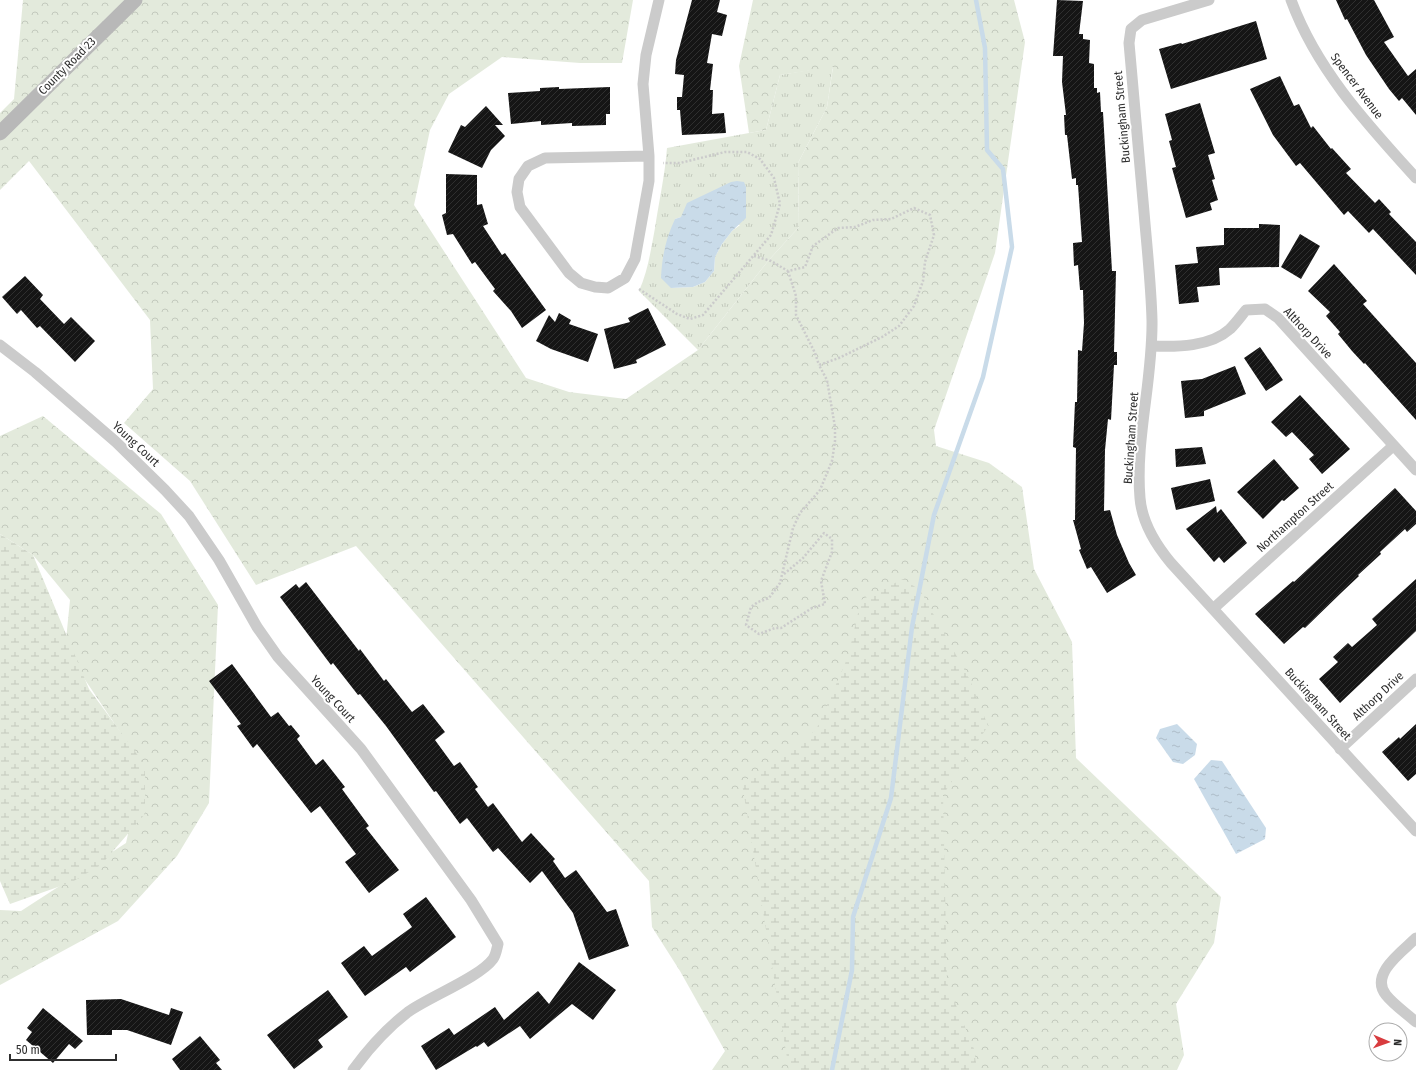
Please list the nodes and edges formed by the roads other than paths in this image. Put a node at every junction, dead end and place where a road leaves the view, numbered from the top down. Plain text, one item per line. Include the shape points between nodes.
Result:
1 (135, 0) edge
2 (659, 0) edge
3 (1209, 0) edge
4 (1292, 0) edge
5 (0, 133) edge
6 (649, 156) junction
7 (1416, 178) edge
8 (0, 345) edge
9 (1152, 346) junction
10 (1393, 446) junction
11 (1416, 470) edge
12 (1214, 608) junction
13 (1416, 679) edge
14 (1340, 749) junction
15 (1416, 831) edge
16 (1416, 938) edge
17 (1416, 1022) edge
18 (353, 1070) edge

1 - 5 main road, County Road 23
2 - 6 street via 646,55 643,84
3 - 9 street, Buckingham Street via 1142,20 1131,29 1129,43 1150,273
4 - 7 street, Spencer Avenue via 1303,27 1331,77
6 - 6 street via 545,158 528,166 519,179 517,192 520,207 569,273 581,283 608,288 625,278 635,259 649,181
8 - 18 street, Young Court via 116,442 189,516 278,657 361,749 472,900 498,944 494,958 481,970 409,1011 387,1029
9 - 10 street, Althorp Drive via 1170,347 1212,339 1229,330 1246,310 1265,309 1278,318
9 - 12 street, Buckingham Street via 1140,457 1140,500 1147,525 1157,546
10 - 11 street, Althorp Drive
10 - 12 street, Northampton Street
12 - 14 street, Buckingham Street
13 - 14 street, Althorp Drive
14 - 15 street, Buckingham Street
16 - 17 street via 1387,966 1381,984 1384,994

